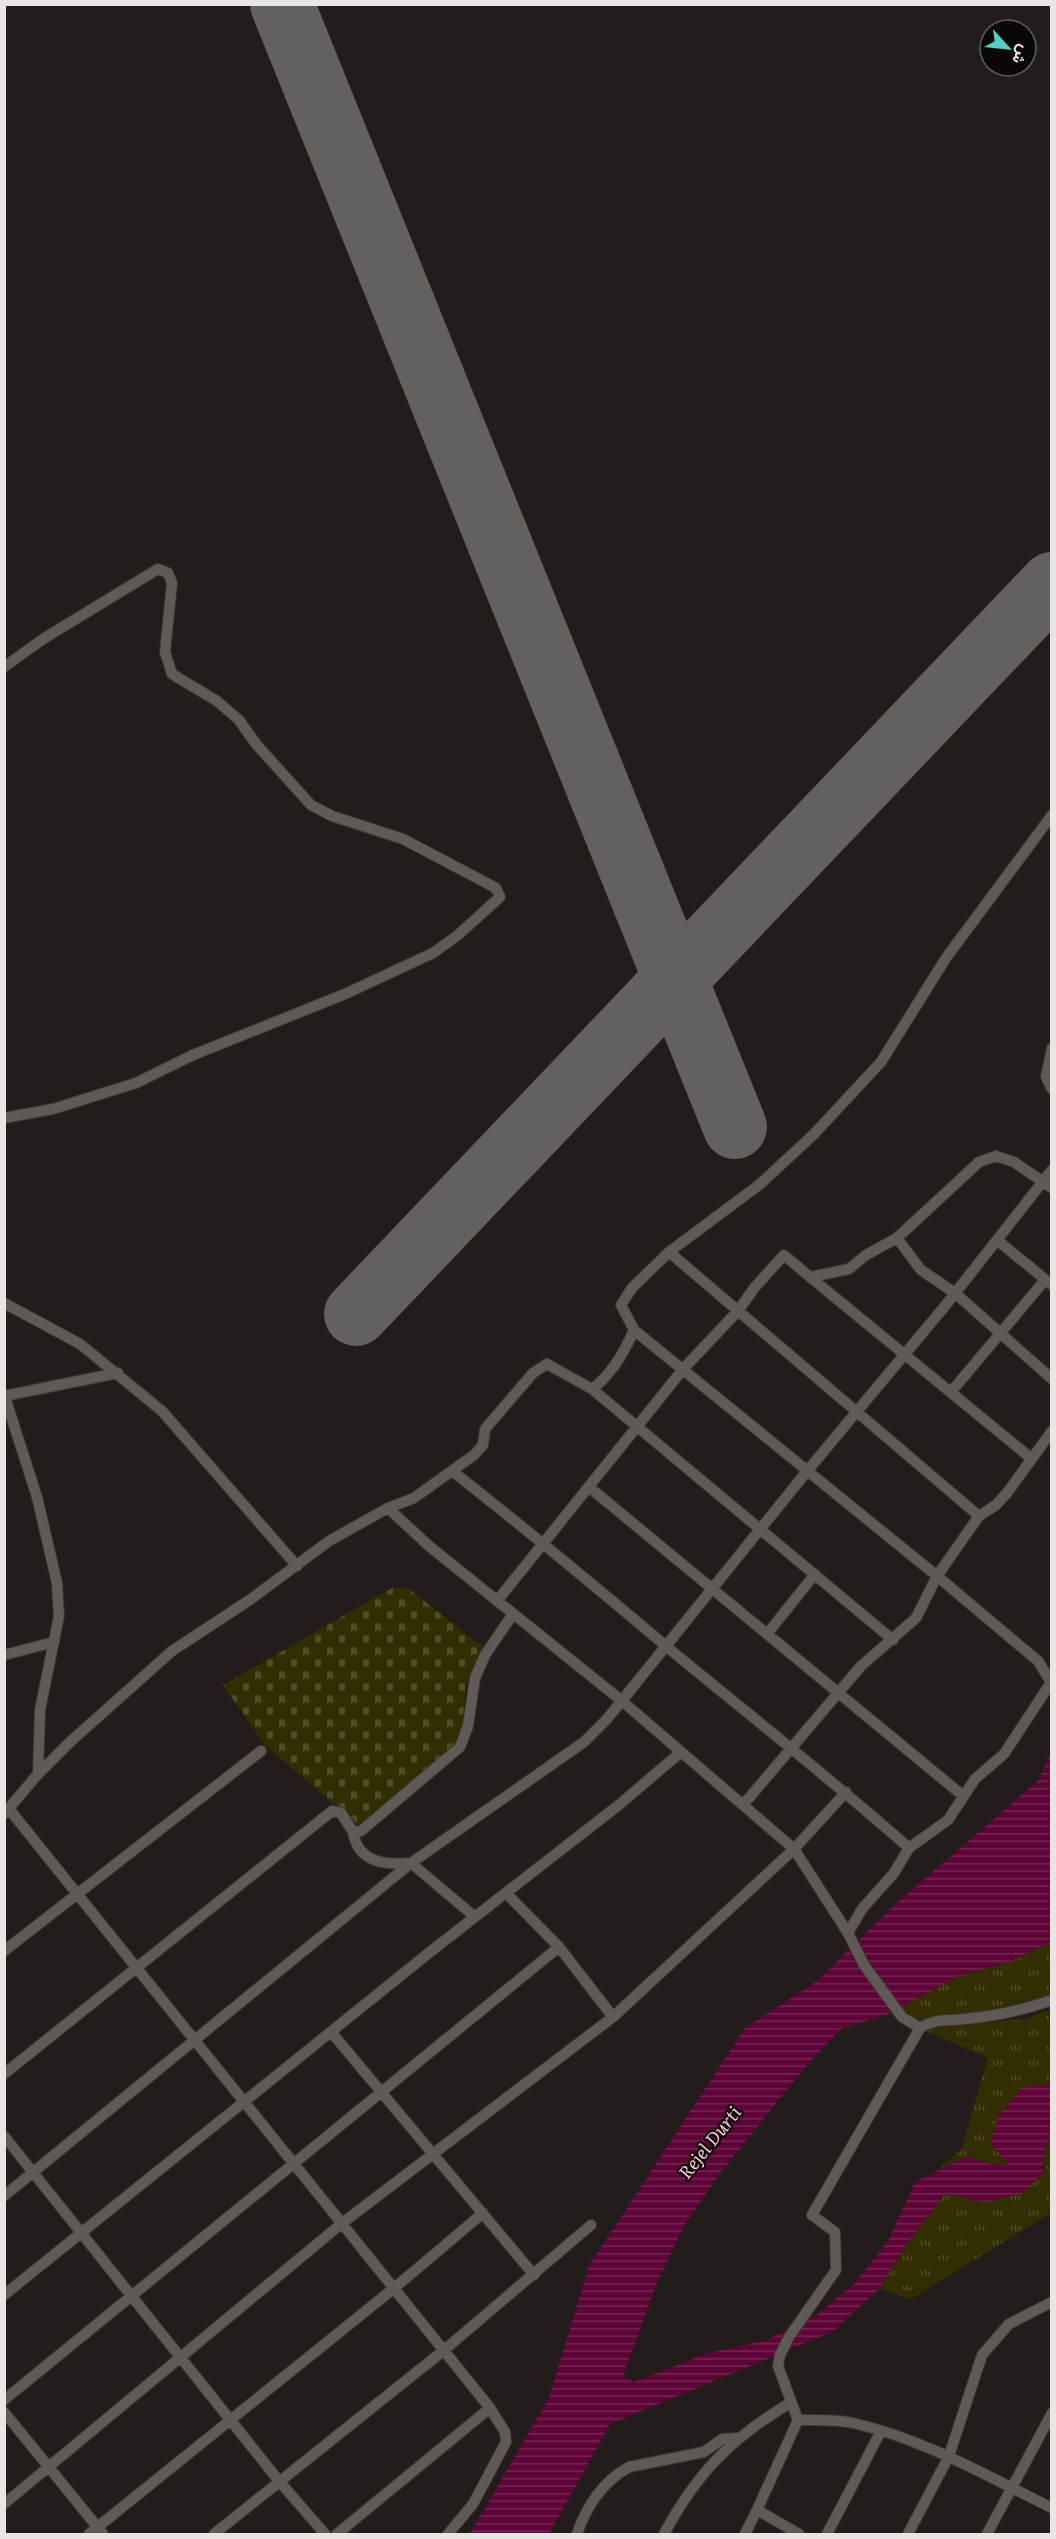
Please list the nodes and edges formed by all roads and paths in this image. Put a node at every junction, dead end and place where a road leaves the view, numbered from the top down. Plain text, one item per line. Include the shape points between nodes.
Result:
1 (4, 667) edge
2 (1052, 815) edge
3 (1052, 1048) edge
4 (1052, 1089) edge
5 (4, 1118) edge
6 (1052, 1170) edge
7 (1047, 1185) edge
8 (897, 1238) junction
9 (997, 1240) junction
10 (669, 1252) junction
11 (810, 1277) junction
12 (1048, 1283) edge
13 (955, 1293) junction
14 (4, 1303) edge
15 (738, 1311) junction
16 (634, 1330) junction
17 (999, 1335) junction
18 (905, 1354) junction
19 (684, 1368) junction
20 (118, 1373) junction
21 (1052, 1379) edge
22 (592, 1389) junction
23 (951, 1392) junction
24 (5, 1395) edge
25 (856, 1413) junction
26 (637, 1428) junction
27 (1052, 1431) edge
28 (1032, 1459) junction
29 (808, 1470) junction
30 (452, 1471) junction
31 (589, 1487) junction
32 (388, 1508) junction
33 (979, 1516) junction
34 (761, 1529) junction
35 (544, 1542) junction
36 (297, 1566) junction
37 (815, 1574) junction
38 (937, 1576) junction
39 (712, 1589) junction
40 (497, 1601) junction
41 (513, 1614) junction
42 (766, 1634) junction
43 (893, 1640) junction
44 (54, 1642) junction
45 (666, 1646) junction
46 (4, 1655) edge
47 (1051, 1682) edge
48 (838, 1692) junction
49 (622, 1701) junction
50 (792, 1749) junction
51 (261, 1751) dead end
52 (681, 1752) junction
53 (38, 1774) junction
54 (846, 1792) junction
55 (962, 1795) junction
56 (742, 1805) junction
57 (7, 1812) edge
58 (353, 1832) junction
59 (909, 1848) junction
60 (794, 1849) junction
61 (411, 1863) junction
62 (75, 1893) junction
63 (506, 1893) junction
64 (475, 1917) junction
65 (848, 1934) junction
66 (559, 1947) junction
67 (4, 1951) edge
68 (136, 1968) junction
69 (1052, 2000) edge
70 (613, 2017) junction
71 (921, 2028) junction
72 (332, 2033) junction
73 (194, 2040) junction
74 (4, 2074) edge
75 (382, 2093) junction
76 (245, 2104) junction
77 (4, 2136) edge
78 (432, 2153) junction
79 (294, 2165) junction
80 (31, 2172) junction
81 (4, 2196) edge
82 (483, 2213) junction
83 (341, 2224) junction
84 (591, 2225) dead end
85 (81, 2235) junction
86 (534, 2275) junction
87 (393, 2289) junction
88 (4, 2295) edge
89 (131, 2298) junction
90 (1052, 2302) edge
91 (443, 2352) junction
92 (181, 2360) junction
93 (4, 2400) edge
94 (790, 2403) junction
95 (490, 2408) junction
96 (4, 2412) edge
97 (1052, 2413) edge
98 (798, 2420) junction
99 (230, 2421) junction
100 (880, 2431) junction
101 (736, 2438) junction
102 (949, 2456) junction
103 (49, 2467) junction
104 (279, 2481) junction
105 (1010, 2488) junction
106 (4, 2504) edge
107 (1052, 2508) edge
108 (757, 2510) junction
109 (97, 2532) edge
110 (214, 2535) edge
111 (325, 2535) edge
112 (337, 2535) edge
113 (448, 2535) edge
114 (577, 2535) edge
115 (664, 2535) edge
116 (744, 2535) edge
117 (799, 2535) edge
118 (827, 2535) edge
119 (908, 2535) edge
120 (987, 2535) edge

1 - 5 street via 158,569 168,573 172,583 165,652 172,674 218,701 239,720 311,805 332,816 404,839 496,888 500,897 433,953 345,994 193,1055 136,1083 53,1109
2 - 10 street via 946,957 881,1062 814,1134 759,1185
3 - 4 street via 1046,1077
6 - 7 street
7 - 8 street via 1014,1162 996,1156 979,1162
7 - 9 street
8 - 11 street via 849,1269
8 - 13 street via 921,1270
9 - 12 street
9 - 13 street
10 - 15 street
10 - 16 street via 632,1288 621,1305
11 - 15 street via 784,1255
11 - 18 street
12 - 17 street
13 - 17 street
13 - 18 street
14 - 20 street via 80,1344
15 - 19 street
15 - 25 street
16 - 19 street
16 - 22 street via 611,1370
17 - 21 street
17 - 23 street
18 - 23 street
18 - 25 street
19 - 26 street
19 - 29 street
20 - 24 street
20 - 36 street via 162,1411
22 - 26 street
22 - 30 street via 546,1364 533,1373 485,1429 483,1445
23 - 28 street
24 - 44 street via 37,1497 57,1583 59,1616
25 - 29 street
25 - 33 street
26 - 31 street
26 - 34 street
27 - 28 street
28 - 33 street via 996,1505
29 - 34 street
29 - 38 street
30 - 32 street via 414,1498
30 - 35 street
31 - 35 street
31 - 39 street
32 - 36 street via 329,1541
32 - 40 street
33 - 38 street
34 - 37 street
34 - 39 street
35 - 40 street
35 - 45 street
36 - 53 street via 172,1651
37 - 42 street
37 - 43 street
38 - 43 street via 916,1618
38 - 47 street via 1038,1661
39 - 42 street
39 - 45 street
40 - 41 street
41 - 49 street
41 - 58 street via 485,1655 475,1678 468,1726 460,1748 367,1827
42 - 48 street
43 - 48 street via 861,1666
44 - 46 street
44 - 53 street via 40,1710
45 - 49 street
45 - 50 street
47 - 55 street via 1004,1754
48 - 50 street
48 - 55 street
49 - 52 street
49 - 61 street via 584,1742
50 - 54 street
50 - 56 street
51 - 62 street
52 - 56 street
52 - 63 street
53 - 57 street
54 - 59 street
54 - 60 street
55 - 59 street via 948,1820
56 - 60 street
57 - 62 street
58 - 61 street via 355,1842 367,1857 384,1864
58 - 68 street via 341,1813 332,1811
59 - 65 street
60 - 65 street
60 - 70 street
61 - 64 street
61 - 73 street
62 - 67 street
62 - 68 street
63 - 64 street
63 - 66 street
64 - 72 street
65 - 71 street via 864,1965 902,2017
66 - 70 street
66 - 75 street
68 - 73 street
68 - 74 street
69 - 71 street via 1028,2009 963,2019 934,2019
70 - 78 street
71 - 94 street via 812,2215 835,2232 836,2270 780,2355 778,2366
72 - 75 street
72 - 76 street
73 - 76 street
73 - 80 street
75 - 78 street
75 - 79 street
76 - 79 street
76 - 85 street
77 - 80 street
78 - 82 street
78 - 83 street
79 - 83 street
79 - 89 street
80 - 81 street
80 - 85 street
82 - 86 street
82 - 87 street
83 - 87 street
83 - 92 street
84 - 86 street
85 - 88 street
85 - 89 street
86 - 91 street
87 - 91 street
87 - 99 street
89 - 92 street
89 - 93 street
90 - 102 street via 1009,2324 982,2355
91 - 95 street
91 - 104 street
92 - 99 street
92 - 103 street
94 - 98 street
94 - 101 street
95 - 112 street
95 - 113 street via 506,2433 506,2442 473,2504
96 - 103 street
97 - 105 street
98 - 100 street via 851,2422
98 - 108 street
99 - 104 street
99 - 109 street
100 - 102 street
100 - 118 street
101 - 114 street via 722,2439 704,2452 620,2472 591,2503
101 - 115 street via 693,2486
102 - 105 street
102 - 119 street
103 - 106 street
103 - 109 street
104 - 110 street
104 - 111 street
105 - 107 street
105 - 120 street
108 - 116 street
108 - 117 street

